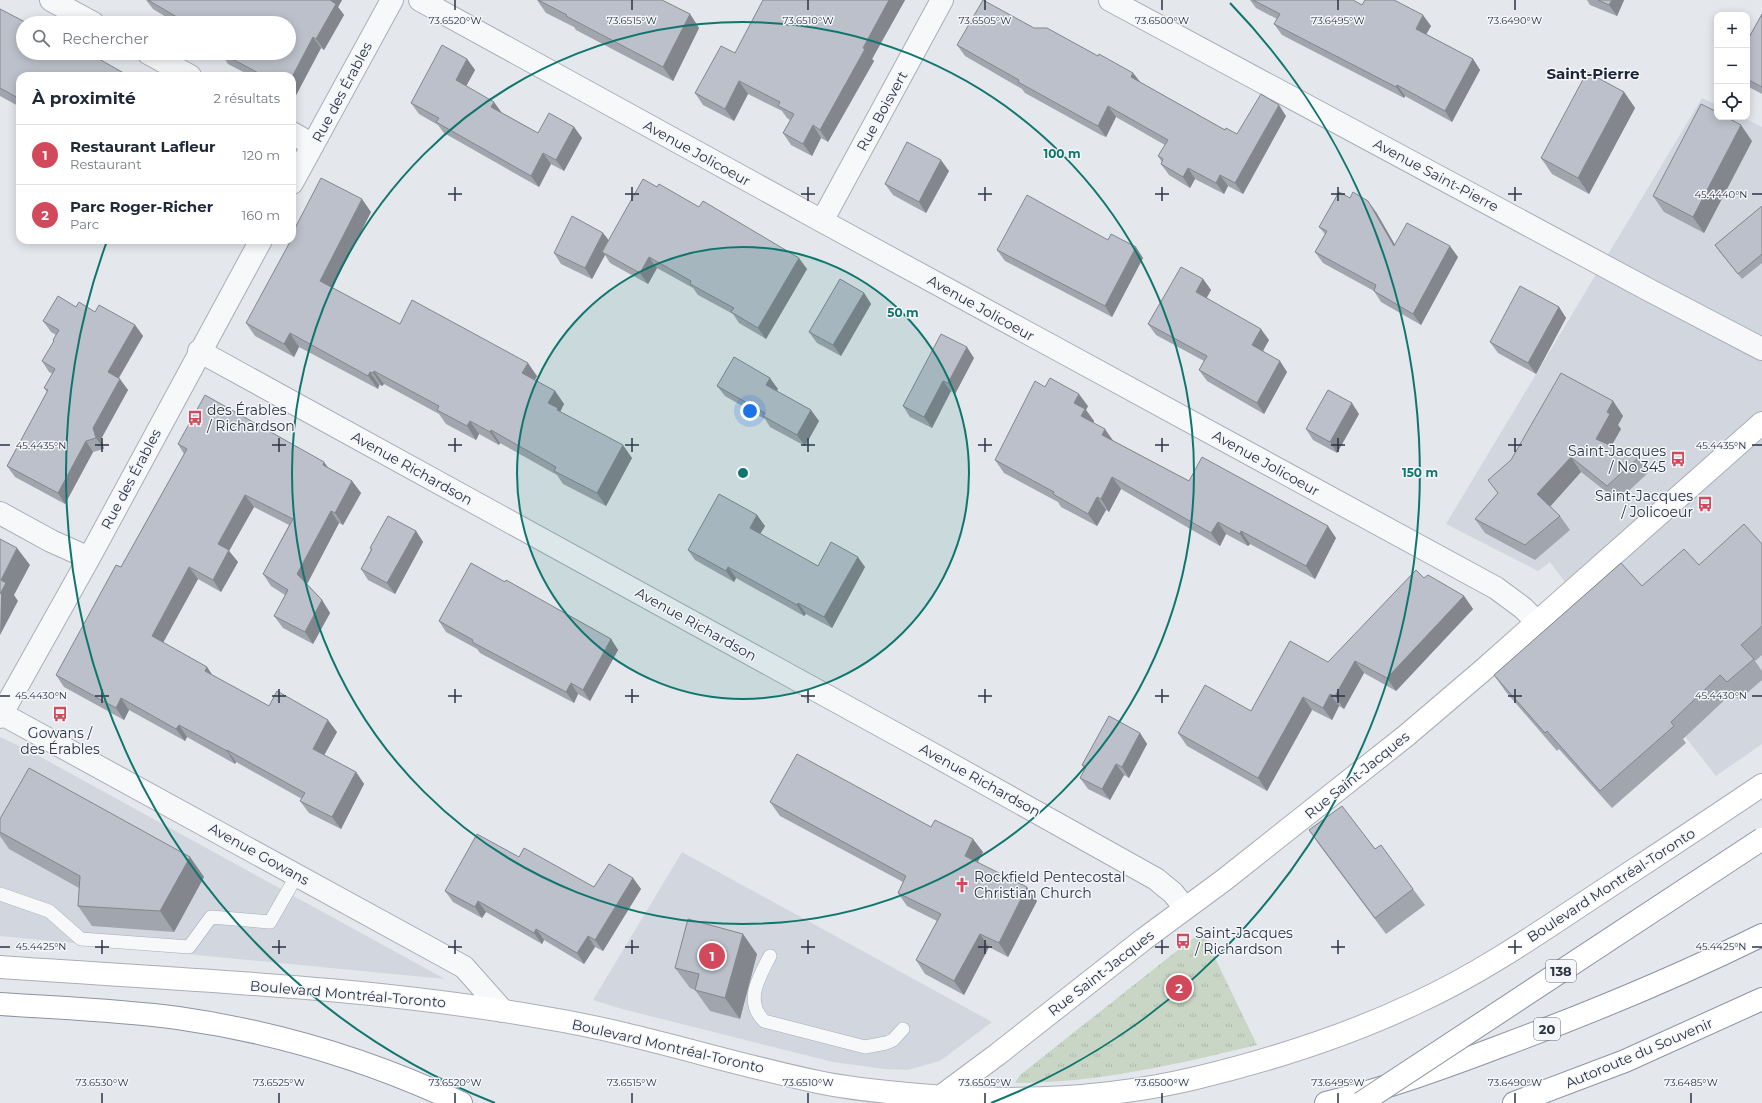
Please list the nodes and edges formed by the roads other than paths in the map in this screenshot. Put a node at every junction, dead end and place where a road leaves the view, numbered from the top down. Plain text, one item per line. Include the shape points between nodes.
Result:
1 (51, 0) edge
2 (392, 0) edge
3 (420, 0) edge
4 (942, 0) edge
5 (1110, 0) edge
6 (80, 16) edge
7 (161, 60) edge
8 (183, 72) edge
9 (296, 135) edge
10 (313, 145) junction
11 (296, 176) edge
12 (822, 221) junction
13 (258, 244) edge
14 (1762, 349) edge
15 (199, 351) junction
16 (1762, 423) edge
17 (0, 513) edge
18 (88, 558) junction
19 (1537, 622) junction
20 (1, 716) edge
21 (1762, 785) edge
22 (1762, 839) edge
23 (297, 876) junction
24 (0, 894) edge
25 (1185, 908) junction
26 (1762, 935) edge
27 (770, 956) dead end
28 (0, 967) edge
29 (1762, 999) edge
30 (0, 1004) edge
31 (503, 1011) junction
32 (903, 1029) dead end
33 (936, 1100) edge
34 (461, 1103) edge
35 (1326, 1103) edge
36 (1361, 1103) edge
37 (1514, 1103) edge

1 - 6 street
2 - 10 street, Rue des Érables
3 - 12 street, Avenue Jolicoeur
4 - 12 street, Rue Boisvert
5 - 14 street, Avenue Saint-Pierre
7 - 8 street
9 - 10 street
10 - 11 street, Rue des Érables
12 - 19 street, Avenue Jolicoeur via 1496,588
13 - 15 street, Rue des Érables
15 - 18 street, Rue des Érables
15 - 25 street, Avenue Richardson via 1156,879 1173,893
16 - 19 main road, Rue Saint-Jacques
17 - 18 street
18 - 20 street, Rue des Érables
19 - 25 main road, Rue Saint-Jacques via 1407,735
20 - 23 street, Avenue Gowans
21 - 33 main road, Boulevard Montréal-Toronto via 1535,935 1472,973 1418,1002 1330,1038 1193,1079 1107,1094 1013,1101
22 - 36 main road, 138, bridge
23 - 24 lane via 270,922 211,917 190,947 81,939 49,911
23 - 31 street, Avenue Gowans via 464,967
25 - 33 main road, Rue Saint-Jacques
26 - 35 main road, 20 via 1606,1006 1530,1036 1426,1074
27 - 32 lane via 759,977 754,998 758,1015 764,1021 865,1047 886,1044
28 - 31 main road, Boulevard Montréal-Toronto via 299,988
29 - 37 main road, Autoroute du Souvenir via 1580,1080
30 - 34 main road via 139,1013 224,1026 311,1046 354,1059 391,1072
31 - 33 main road, Boulevard Montréal-Toronto via 622,1033 820,1083

